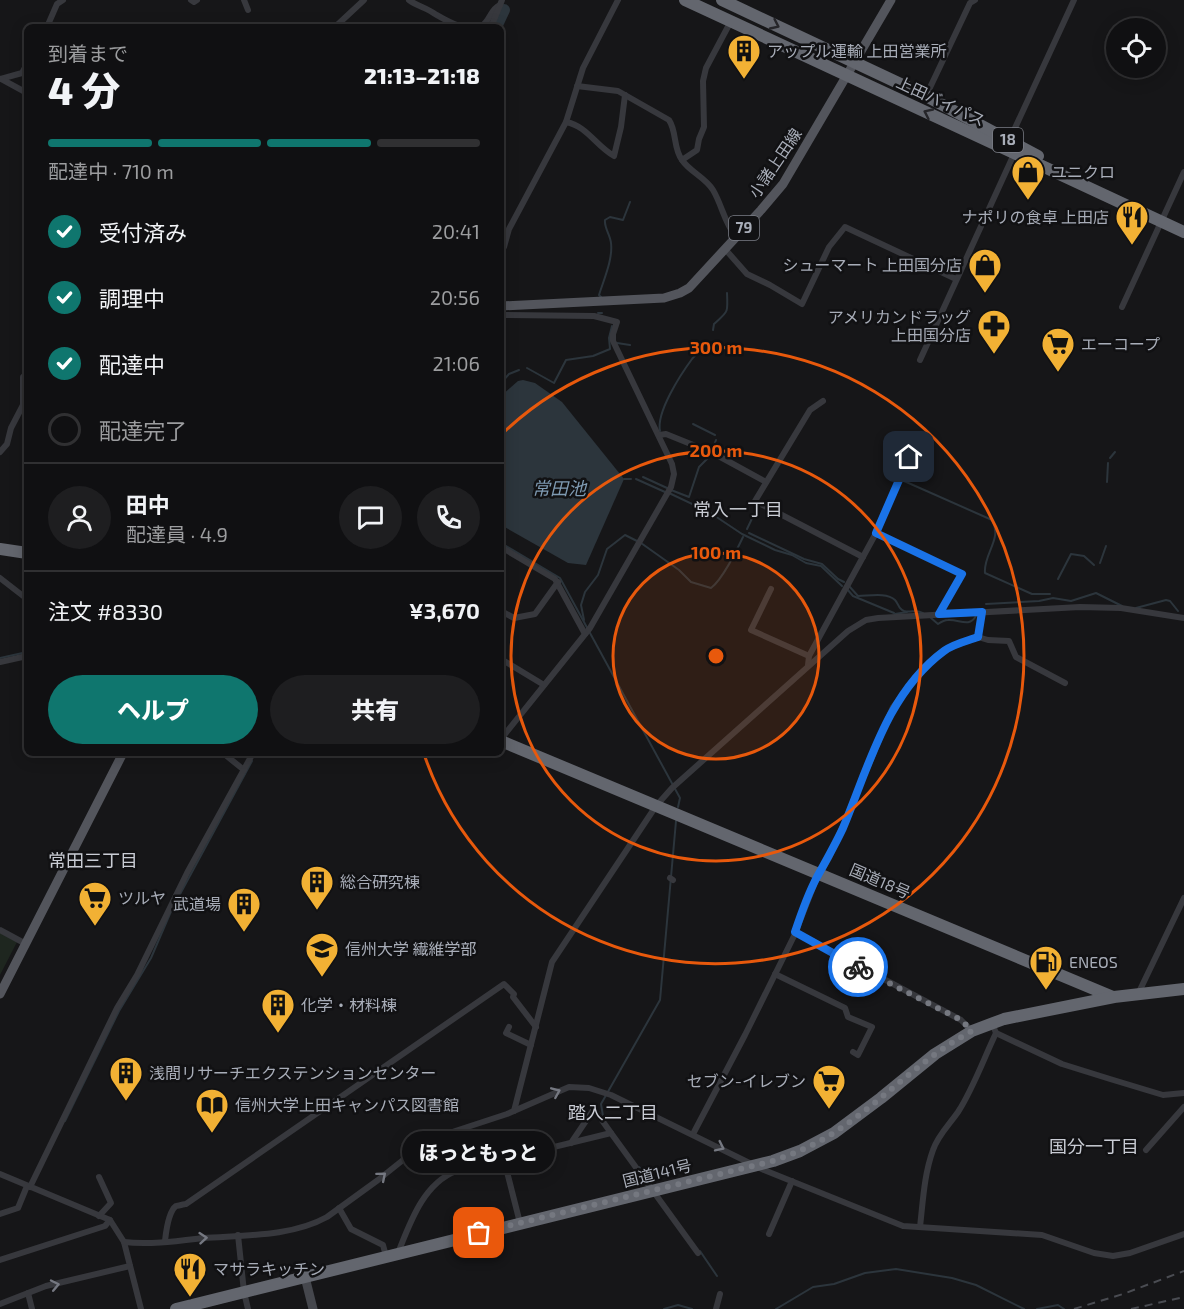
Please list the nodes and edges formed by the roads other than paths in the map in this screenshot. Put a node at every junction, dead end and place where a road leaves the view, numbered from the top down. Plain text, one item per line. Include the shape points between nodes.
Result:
1 (63, 0) edge
2 (191, 0) edge
3 (197, 0) edge
4 (244, 0) edge
5 (364, 0) edge
6 (409, 0) edge
7 (618, 0) edge
8 (685, 0) edge
9 (722, 0) edge
10 (891, 0) edge
11 (963, 0) edge
12 (1074, 0) edge
13 (973, 2) edge
14 (501, 3) edge
15 (248, 10) dead end
16 (731, 21) junction
17 (48, 24) edge
18 (338, 24) edge
19 (456, 24) edge
20 (483, 24) edge
21 (491, 24) edge
22 (854, 62) junction
23 (24, 69) edge
24 (847, 75) junction
25 (0, 79) edge
26 (577, 86) junction
27 (24, 91) edge
28 (625, 95) junction
29 (926, 96) junction
30 (566, 122) junction
31 (1009, 141) junction
32 (1014, 154) junction
33 (682, 160) junction
34 (1184, 172) edge
35 (1162, 220) junction
36 (1184, 227) edge
37 (1184, 232) edge
38 (736, 237) junction
39 (504, 248) dead end
40 (725, 249) junction
41 (956, 279) junction
42 (504, 306) edge
43 (1122, 307) dead end
44 (504, 315) edge
45 (920, 360) dead end
46 (24, 376) edge
47 (24, 395) edge
48 (24, 395) edge
49 (823, 401) dead end
50 (659, 435) junction
51 (915, 442) dead end
52 (0, 452) edge
53 (766, 482) junction
54 (876, 533) junction
55 (0, 549) edge
56 (504, 549) edge
57 (24, 553) edge
58 (863, 557) junction
59 (0, 578) edge
60 (558, 582) junction
61 (771, 589) dead end
62 (24, 598) edge
63 (982, 612) junction
64 (504, 613) edge
65 (939, 614) junction
66 (1183, 616) edge
67 (587, 631) junction
68 (978, 637) junction
69 (809, 656) junction
70 (24, 657) edge
71 (0, 662) edge
72 (504, 662) edge
73 (808, 665) junction
74 (1065, 683) dead end
75 (544, 684) junction
76 (504, 736) edge
77 (504, 741) edge
78 (121, 756) edge
79 (227, 756) edge
80 (251, 756) edge
81 (244, 770) junction
82 (656, 806) junction
83 (819, 874) junction
84 (1184, 898) edge
85 (0, 930) edge
86 (795, 932) junction
87 (26, 944) junction
88 (775, 974) junction
89 (1184, 988) edge
90 (0, 994) edge
91 (1138, 995) junction
92 (1114, 997) junction
93 (509, 1027) dead end
94 (536, 1027) junction
95 (994, 1028) junction
96 (972, 1031) junction
97 (531, 1045) junction
98 (853, 1052) dead end
99 (1184, 1093) edge
100 (1184, 1107) edge
101 (514, 1111) junction
102 (611, 1133) junction
103 (693, 1134) junction
104 (571, 1143) junction
105 (1146, 1150) dead end
106 (504, 1160) junction
107 (754, 1166) junction
108 (0, 1174) edge
109 (99, 1177) dead end
110 (792, 1181) junction
111 (28, 1186) junction
112 (652, 1191) junction
113 (339, 1208) junction
114 (0, 1214) edge
115 (99, 1215) junction
116 (110, 1220) junction
117 (520, 1224) junction
118 (920, 1227) junction
119 (769, 1234) dead end
120 (1184, 1234) edge
121 (238, 1235) junction
122 (165, 1241) junction
123 (124, 1242) junction
124 (698, 1254) dead end
125 (392, 1255) junction
126 (0, 1260) edge
127 (130, 1266) junction
128 (305, 1277) junction
129 (244, 1292) junction
130 (28, 1293) junction
131 (720, 1294) dead end
132 (0, 1304) edge
133 (32, 1309) edge
134 (141, 1309) edge
135 (176, 1309) edge
136 (248, 1309) edge
137 (313, 1309) edge
138 (716, 1309) edge

1 - 17 street via 57,4
2 - 3 street
4 - 15 street
5 - 18 street
6 - 19 street
7 - 26 street
8 - 16 highway, 上田バイパス / 18
9 -> 22 highway, 上田バイパス / 18
10 - 22 main road, 小諸上田線 / 79
11 - 13 street
12 - 31 street
13 - 29 street
14 - 20 street
14 - 21 street
16 - 24 highway, 上田バイパス / 18
16 - 33 street via 706,68 704,127 698,150
22 - 24 main road, 小諸上田線 / 79
22 - 29 highway, 上田バイパス / 18
23 - 25 street
32 -> 24 highway, 上田バイパス / 18
24 - 38 main road, 小諸上田線 / 79 via 792,171
25 - 27 street
26 - 28 street
26 - 30 street
28 - 30 street via 614,156 582,127
28 - 33 street via 669,120
29 - 31 highway, 上田バイパス / 18
30 - 39 street via 509,229
31 - 35 highway, 上田バイパス / 18
32 - 35 highway, 上田バイパス / 18
32 - 41 street
33 - 38 street via 710,185
34 - 35 street
35 - 36 highway, 上田バイパス / 18
35 - 37 highway, 上田バイパス / 18
35 - 43 street
38 - 40 main road, 小諸上田線 / 79
40 - 41 street via 747,274 802,304 829,247 844,227
40 - 42 main road, 小諸上田線 / 79 via 689,288 670,297
41 - 45 street
44 - 50 street via 594,316 617,322 613,341
46 - 48 street
47 - 52 street via 21,412
49 - 53 street via 810,410
50 - 53 street via 666,434 713,453
50 - 67 street via 673,468 671,487
51 - 54 street
53 - 58 street via 755,501
54 - 58 street
54 - 65 street via 962,574
55 - 57 highway
56 - 60 street
58 - 69 street
59 - 62 street
60 - 64 street via 535,615 514,618
60 - 67 street
61 - 69 street via 751,630
63 - 65 street
63 - 66 street via 1080,607
63 - 68 street
65 - 73 street via 866,620
67 - 75 street
68 - 74 street via 1009,641 1016,657
68 - 83 street via 946,650 924,668 893,707
69 - 73 street
70 - 71 street
72 - 75 street
73 - 82 street via 673,786
75 - 76 street
77 - 82 highway, 国道18号
78 - 87 main road
79 - 81 street
80 - 81 street
81 - 111 street via 187,873
82 - 83 highway, 国道18号
82 - 94 street via 554,958
83 - 86 street
83 - 92 highway, 国道18号
84 - 91 street
85 - 87 street
86 - 88 street
86 - 96 street via 961,1020
87 - 90 main road
88 - 98 street via 845,1008 848,1017 872,1027 858,1055
88 - 103 street
89 - 91 highway, 国道18号
91 - 92 highway, 国道18号
92 - 95 highway, 国道141号 via 1004,1019
93 - 97 street via 506,1033
94 - 97 street
94 - 122 street via 504,984 186,1204 177,1206 166,1227
95 - 96 highway, 国道141号
95 - 99 street via 1062,1064 1163,1095
95 - 118 street via 959,1111 933,1149 926,1172
96 - 107 highway, 国道141号 via 934,1054 834,1133 801,1151
97 - 101 street
100 - 105 street
101 -> 103 street via 569,1087 589,1088
113 -> 101 street via 431,1140
102 - 104 street
102 - 104 street via 594,1109
102 - 112 street
103 -> 107 street
104 - 106 street
106 - 117 street
106 - 125 street via 456,1171 434,1184
107 - 110 street
107 - 112 highway, 国道141号
108 - 111 street
109 - 115 street via 111,1203
110 - 118 street via 894,1223
110 - 119 street
111 - 114 street via 18,1208
111 - 115 street
112 - 117 highway, 国道141号
112 - 124 street
113 - 121 street via 300,1227
113 - 125 street via 351,1229 383,1245
115 - 116 street
116 - 123 street
116 - 126 street via 105,1226
117 - 125 highway, 国道141号
118 - 120 street via 1042,1236 1113,1256
122 -> 121 street
121 - 129 street
122 - 123 street
123 - 127 street
125 - 128 highway, 国道141号
130 -> 127 street
127 - 134 street
128 - 129 highway, 国道141号
128 - 137 street
129 - 135 highway, 国道141号
129 - 136 street
130 - 132 street
130 - 133 street
131 - 138 street

